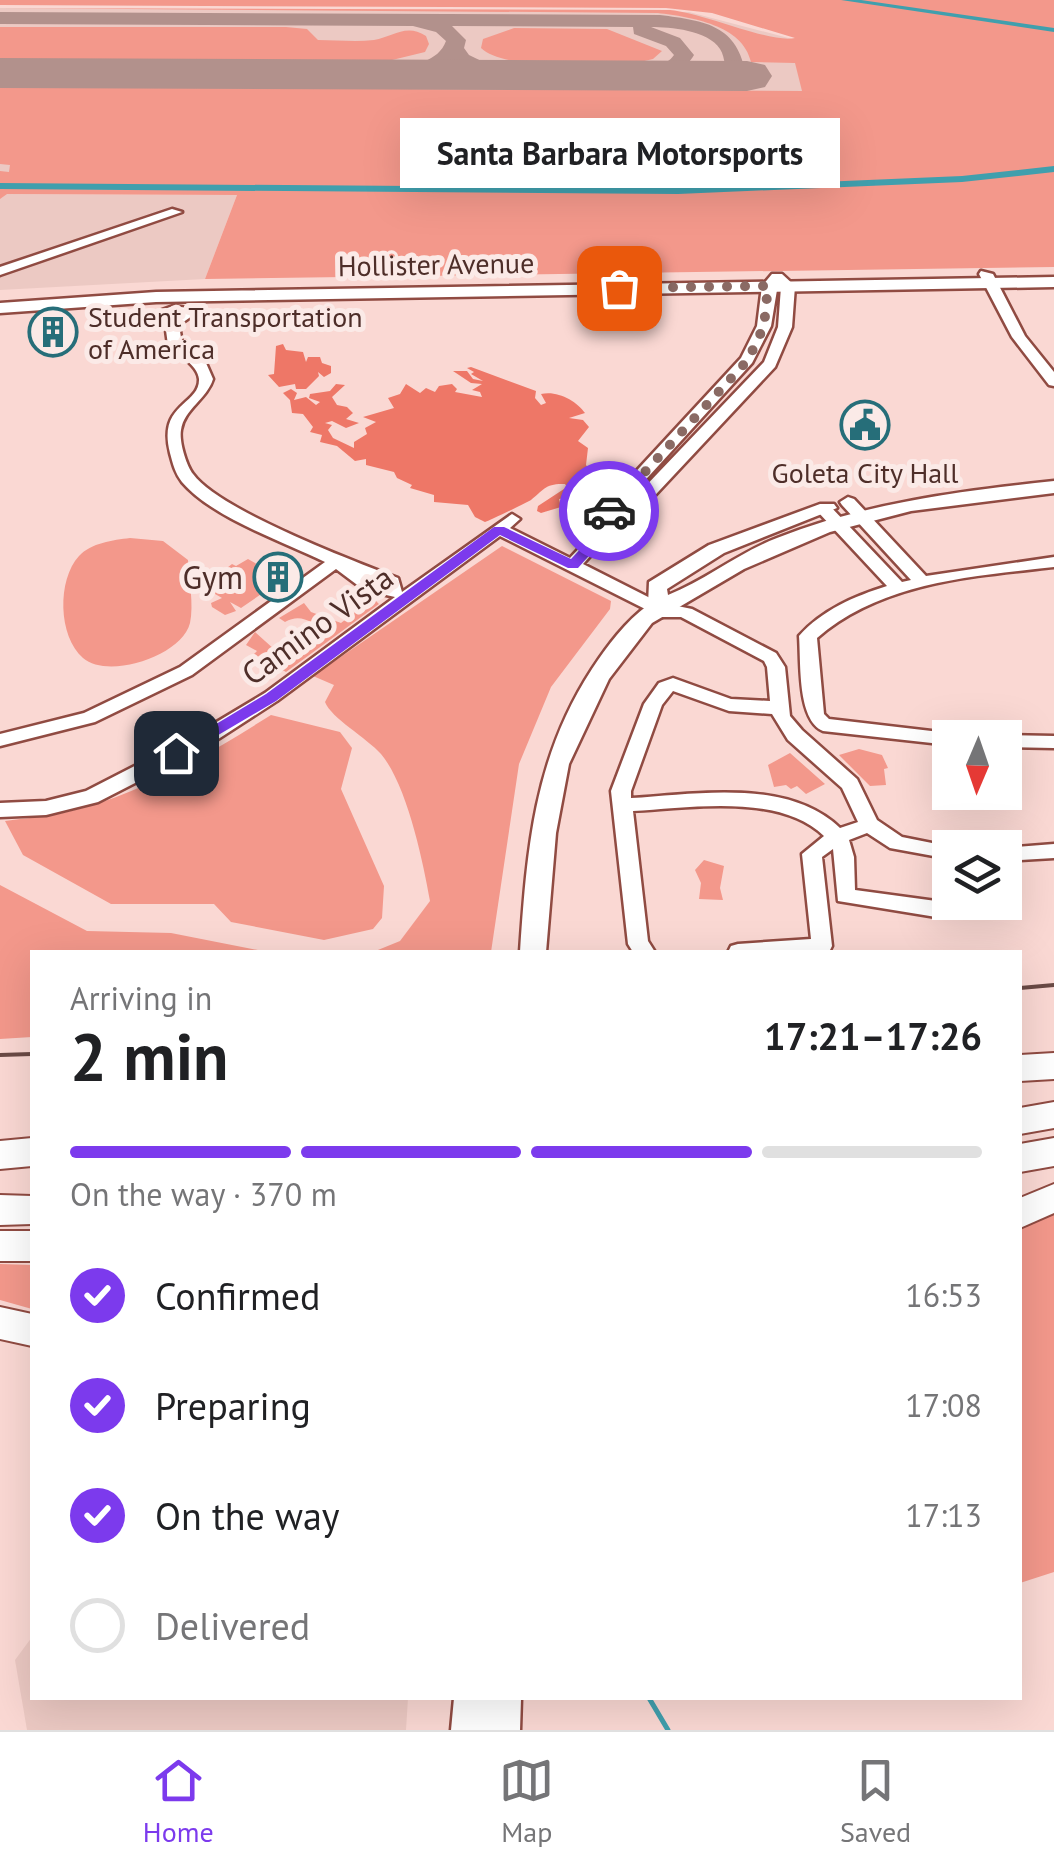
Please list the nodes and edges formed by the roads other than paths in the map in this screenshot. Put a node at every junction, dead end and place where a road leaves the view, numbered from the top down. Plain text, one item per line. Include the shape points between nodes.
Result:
1 (176, 212) dead end
2 (4, 264) edge
3 (1054, 272) edge
4 (989, 279) junction
5 (1054, 282) edge
6 (778, 283) junction
7 (0, 299) edge
8 (0, 308) edge
9 (172, 322) dead end
10 (1054, 382) edge
11 (682, 430) junction
12 (700, 436) junction
13 (1054, 475) edge
14 (1054, 487) edge
15 (853, 508) junction
16 (830, 515) junction
17 (607, 528) junction
18 (338, 561) junction
19 (1054, 562) edge
20 (573, 565) junction
21 (921, 581) junction
22 (900, 588) junction
23 (400, 595) junction
24 (658, 607) junction
25 (780, 708) junction
26 (932, 737) edge
27 (0, 740) edge
28 (1022, 741) edge
29 (1054, 742) edge
30 (622, 805) junction
31 (2, 810) edge
32 (870, 825) junction
33 (838, 836) junction
34 (932, 849) edge
35 (1054, 851) edge
36 (1022, 853) edge
37 (932, 909) edge
38 (533, 950) edge
39 (642, 950) edge
40 (766, 950) edge
41 (1054, 1066) edge
42 (1022, 1068) edge
43 (1054, 1115) edge
44 (1022, 1121) edge
45 (30, 1152) edge
46 (1054, 1152) edge
47 (0, 1155) edge
48 (1022, 1158) edge
49 (1054, 1198) edge
50 (0, 1210) edge
51 (30, 1210) edge
52 (1022, 1212) edge
53 (0, 1246) edge
54 (30, 1246) edge
55 (0, 1323) edge
56 (30, 1330) edge
57 (472, 1700) edge
58 (503, 1700) edge
59 (470, 1730) edge
60 (501, 1730) edge

1 - 2 street
3 - 4 main road, Hollister Avenue
4 - 5 main road, Hollister Avenue
4 - 6 main road, Hollister Avenue
4 - 10 street via 1018,338
6 - 7 main road, Hollister Avenue via 158,287
6 - 8 main road, Hollister Avenue via 156,296
6 - 11 street via 748,360
6 - 12 street via 786,329 775,355
9 - 18 street via 176,346 206,378 174,426 182,470 217,503
11 - 12 street
11 - 17 street via 610,509
12 - 17 street via 624,519
13 - 15 main road via 905,490
14 - 15 main road
15 - 16 main road
15 - 21 street
16 - 22 street
16 - 24 main road
17 - 20 street
18 - 23 street via 360,581
18 - 27 street via 186,671 89,718
19 - 21 street
20 - 23 street, Camino Vista via 506,524
20 - 24 street
21 - 22 street
22 - 26 street via 831,618 808,636 815,715 831,728
23 - 31 street, Camino Vista via 237,720 91,797
24 - 25 street via 774,671
24 - 38 main road via 582,701 566,739 550,802
25 - 30 street via 728,705 670,685 653,704 635,746
25 - 32 street via 788,727 850,784
28 - 29 street
30 - 33 street via 774,803 815,818
30 - 39 street
32 - 33 street
32 - 34 street via 897,843
33 - 37 street via 846,862 845,903
33 - 40 street via 810,862 822,946
35 - 36 street
41 - 42 highway
43 - 44 highway
45 - 47 highway
46 - 48 highway
49 - 52 highway
50 - 51 highway
53 - 54 highway
55 - 56 highway
57 - 59 main road
58 - 60 main road

